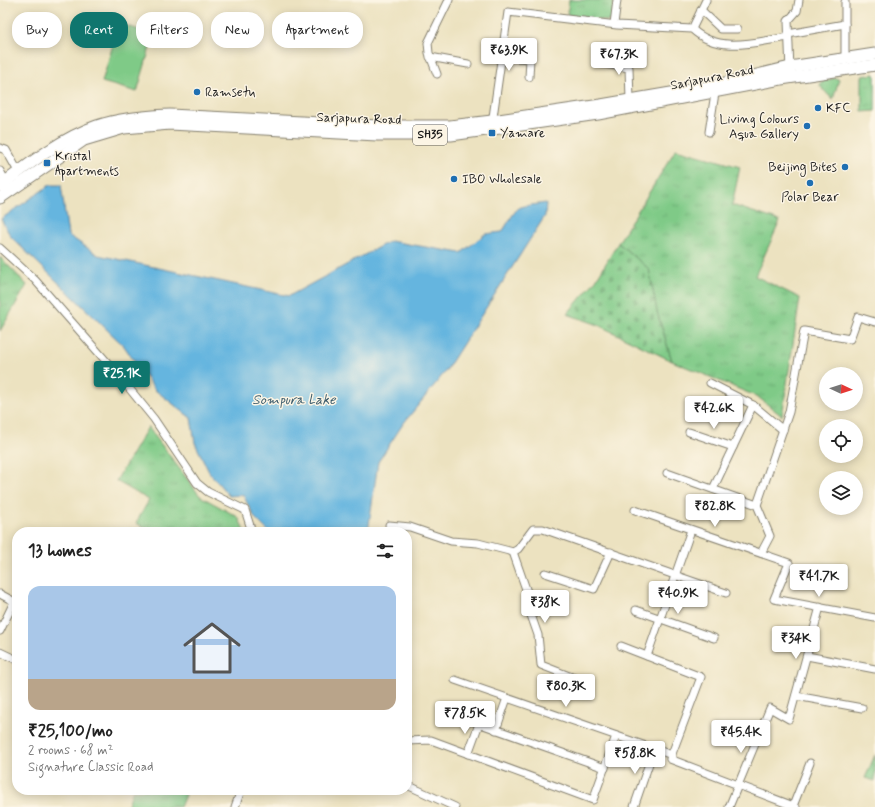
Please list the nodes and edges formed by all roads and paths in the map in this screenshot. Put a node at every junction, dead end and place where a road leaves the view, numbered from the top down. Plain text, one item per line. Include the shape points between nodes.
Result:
1 (449, 0) edge
2 (617, 0) edge
3 (799, 0) edge
4 (845, 2) dead end
5 (702, 4) edge
6 (614, 24) junction
7 (845, 24) junction
8 (692, 29) junction
9 (737, 29) dead end
10 (788, 35) junction
11 (875, 54) edge
12 (430, 57) junction
13 (502, 57) junction
14 (845, 59) junction
15 (597, 63) dead end
16 (468, 64) dead end
17 (875, 64) edge
18 (790, 72) junction
19 (437, 74) dead end
20 (529, 77) dead end
21 (715, 93) junction
22 (630, 100) junction
23 (492, 126) junction
24 (709, 132) dead end
25 (0, 148) edge
26 (38, 165) junction
27 (0, 171) edge
28 (19, 173) junction
29 (3, 184) edge
30 (0, 198) edge
31 (0, 248) edge
32 (875, 322) edge
33 (710, 383) dead end
34 (753, 405) junction
35 (783, 430) junction
36 (689, 432) dead end
37 (733, 447) junction
38 (667, 473) dead end
39 (713, 489) junction
40 (757, 505) junction
41 (635, 510) dead end
42 (389, 525) dead end
43 (250, 527) edge
44 (410, 527) edge
45 (412, 528) edge
46 (691, 530) junction
47 (514, 552) junction
48 (611, 552) junction
49 (761, 553) junction
50 (544, 573) dead end
51 (675, 575) junction
52 (726, 593) dead end
53 (0, 594) edge
54 (12, 600) edge
55 (820, 608) junction
56 (12, 609) edge
57 (636, 610) dead end
58 (875, 618) edge
59 (660, 619) junction
60 (0, 631) edge
61 (714, 638) dead end
62 (621, 646) dead end
63 (0, 652) edge
64 (647, 656) junction
65 (807, 656) junction
66 (12, 658) edge
67 (875, 669) edge
68 (454, 680) dead end
69 (587, 684) dead end
70 (796, 696) junction
71 (506, 698) junction
72 (862, 708) dead end
73 (444, 711) dead end
74 (479, 724) junction
75 (496, 730) junction
76 (616, 736) junction
77 (412, 741) edge
78 (654, 749) junction
79 (468, 754) junction
80 (672, 755) junction
81 (810, 762) dead end
82 (604, 768) junction
83 (738, 785) junction
84 (412, 786) edge
85 (239, 795) edge
86 (235, 807) edge
87 (455, 807) edge
88 (634, 807) edge
89 (730, 807) edge
90 (795, 807) edge

1 - 12 street via 428,43
2 - 6 street
3 - 10 street via 796,11 788,21
4 - 7 street
5 - 8 street
5 - 9 street via 721,29
6 - 8 street
6 - 13 street via 508,12
7 - 10 street
7 - 14 street
8 - 10 street via 701,37 720,44 744,44
10 - 18 street
11 - 14 main road, Sarjapura Road
12 - 16 street
12 - 19 street
13 - 20 street via 530,59
13 - 23 street
14 - 18 main road, Sarjapura Road
15 - 22 street via 629,68
17 - 18 main road, Sarjapura Road / SH35
18 - 21 main road, Sarjapura Road / SH35
18 - 22 main road, Sarjapura Road
21 - 23 main road, Sarjapura Road / SH35 via 598,114
21 - 24 street
22 - 23 main road, Sarjapura Road
23 - 26 main road, Sarjapura Road / SH35 via 451,135 385,135 296,126 170,124 124,128 84,140
25 - 28 street via 6,150
26 - 28 main road, Sarjapura Road
26 - 30 main road, Sarjapura Road / SH35
27 - 29 street
28 - 29 main road, Sarjapura Road
31 - 43 street via 35,280 120,377 154,419 197,483 208,492 245,510
32 - 35 street via 858,318 850,340 804,332 789,412
33 - 34 street
34 - 35 street
34 - 37 street
35 - 40 street
36 - 37 street
37 - 39 street
38 - 39 street
39 - 40 street
40 - 49 street via 770,536
41 - 46 street
42 - 44 street
45 - 47 street via 451,541 478,543
46 - 49 street
46 - 51 street
47 - 48 street via 533,529 542,529
47 - 69 street via 538,635 541,664
48 - 50 street via 594,589
48 - 51 street
49 - 55 street via 789,563 774,599
51 - 52 street
51 - 59 street
53 - 54 street
55 - 58 street
55 - 65 street
56 - 60 street
57 - 59 street
59 - 61 street
59 - 64 street
62 - 64 street
63 - 66 street
64 - 80 street via 701,677
65 - 67 street
65 - 70 street
68 - 71 street
70 - 72 street
70 - 83 street via 789,719 770,708
71 - 75 street
71 - 76 street
73 - 74 street
74 - 75 street
74 - 79 street
75 - 82 street
76 - 78 street
76 - 82 street
77 - 79 street via 431,740
78 - 80 street
78 - 88 street
79 - 82 street via 593,800
80 - 83 street via 670,759
81 - 90 street
83 - 89 street
83 - 90 street
84 - 87 street
85 - 86 street

